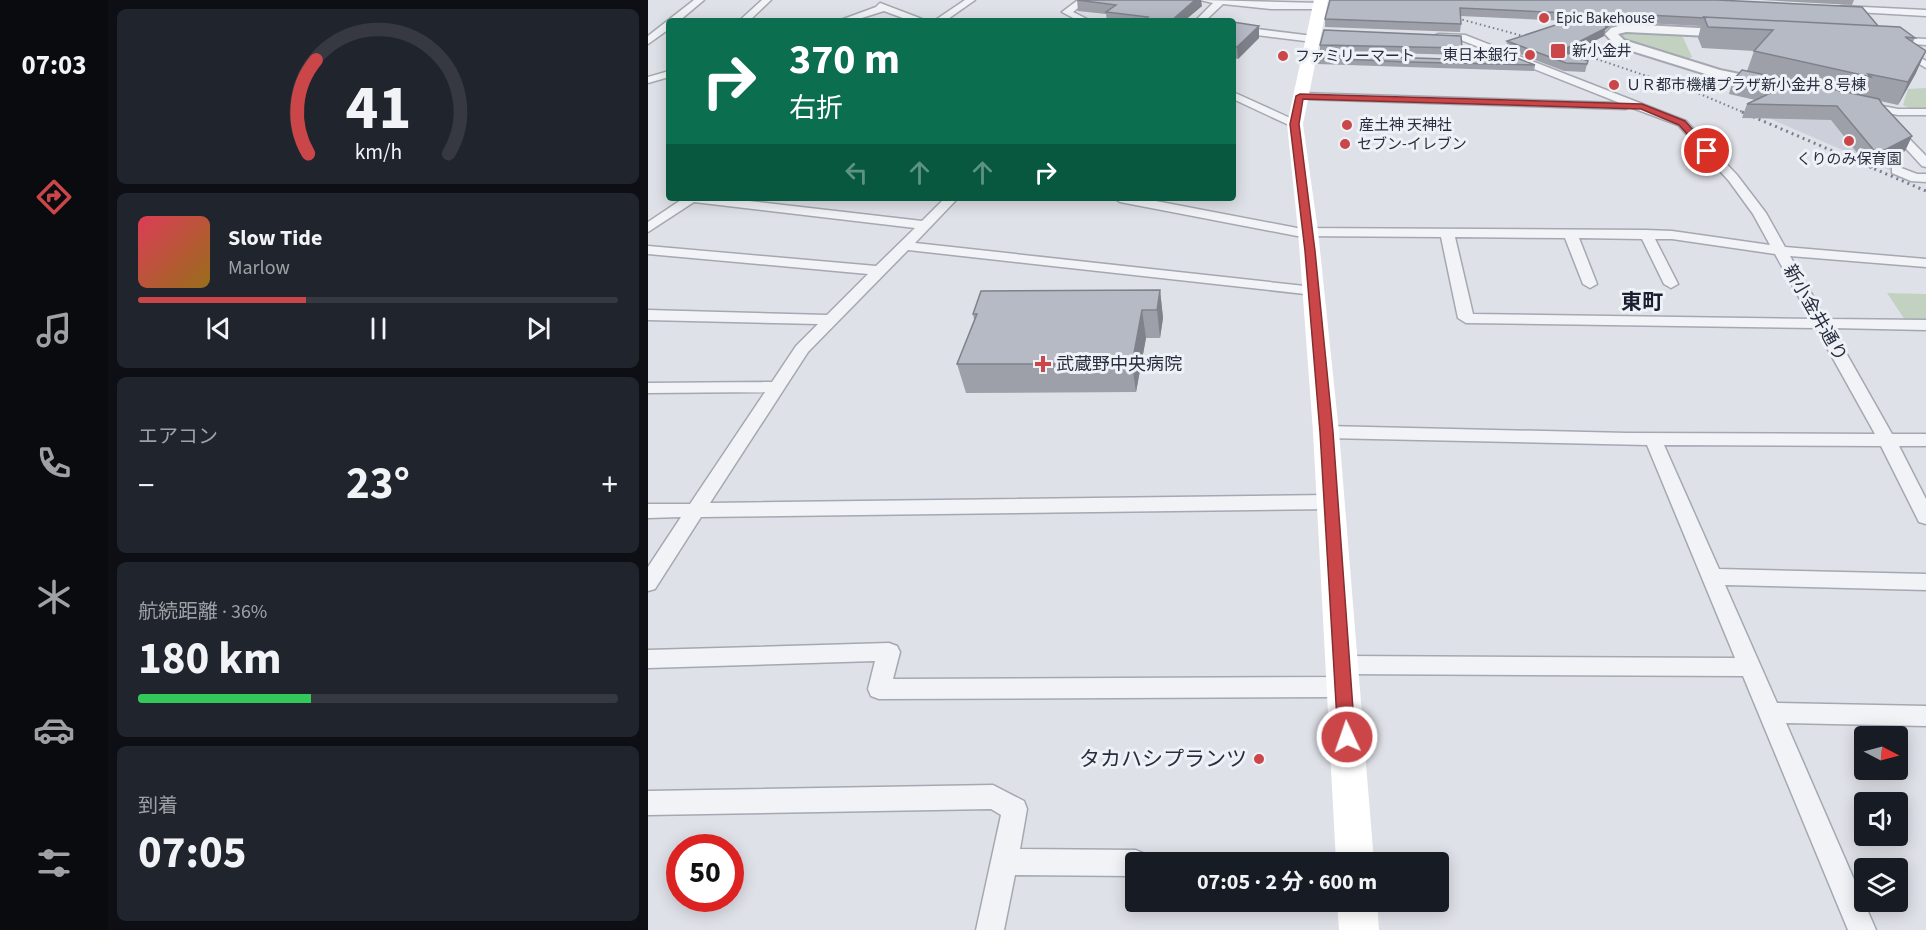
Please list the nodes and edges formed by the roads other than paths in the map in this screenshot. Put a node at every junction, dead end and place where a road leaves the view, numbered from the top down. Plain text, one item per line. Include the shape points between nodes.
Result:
1 (700, 0) edge
2 (767, 0) edge
3 (901, 0) edge
4 (971, 0) edge
5 (1084, 0) edge
6 (1204, 0) edge
7 (1855, 0) edge
8 (1220, 2) junction
9 (1321, 3) edge
10 (883, 8) junction
11 (1827, 8) edge
12 (1863, 10) junction
13 (1926, 13) edge
14 (677, 18) edge
15 (747, 18) edge
16 (854, 18) edge
17 (911, 18) edge
18 (945, 18) edge
19 (1080, 18) edge
20 (1203, 18) edge
21 (666, 26) edge
22 (1236, 30) edge
23 (1746, 34) edge
24 (1884, 35) junction
25 (1425, 36) edge
26 (648, 40) edge
27 (1872, 41) edge
28 (1926, 42) edge
29 (1316, 43) junction
30 (1487, 60) edge
31 (1521, 61) junction
32 (1926, 65) edge
33 (648, 67) edge
34 (666, 67) edge
35 (666, 75) edge
36 (648, 80) edge
37 (1759, 82) edge
38 (1236, 96) edge
39 (1300, 96) junction
40 (1846, 101) edge
41 (1642, 106) junction
42 (1880, 109) junction
43 (1926, 112) edge
44 (1294, 124) junction
45 (1905, 141) junction
46 (1926, 142) edge
47 (1926, 163) edge
48 (1896, 170) dead end
49 (1926, 178) edge
50 (687, 201) edge
51 (717, 201) edge
52 (949, 201) edge
53 (1135, 201) edge
54 (925, 225) junction
55 (648, 228) edge
56 (1308, 231) junction
57 (1447, 232) junction
58 (1570, 233) junction
59 (1646, 234) junction
60 (904, 246) junction
61 (648, 250) edge
62 (1780, 251) junction
63 (1926, 263) edge
64 (879, 271) junction
65 (1590, 284) dead end
66 (1671, 284) dead end
67 (1314, 291) junction
68 (648, 315) edge
69 (829, 320) junction
70 (1821, 324) junction
71 (1926, 325) edge
72 (776, 387) junction
73 (648, 388) edge
74 (1326, 432) junction
75 (1653, 440) junction
76 (1887, 440) junction
77 (1926, 440) edge
78 (1331, 502) junction
79 (695, 510) junction
80 (648, 511) edge
81 (1926, 517) edge
82 (1712, 577) junction
83 (1926, 582) edge
84 (648, 583) edge
85 (648, 659) edge
86 (1750, 667) junction
87 (1343, 676) junction
88 (1770, 713) junction
89 (1926, 716) edge
90 (648, 803) edge
91 (1354, 852) edge
92 (1005, 862) junction
93 (1125, 863) edge
94 (1358, 912) edge
95 (990, 930) edge
96 (1359, 930) edge
97 (1862, 930) edge

1 - 14 street
2 - 15 street
3 - 10 street via 880,6
4 - 18 street
5 - 19 street via 1067,12
6 - 8 street
7 - 12 street
8 - 9 street via 1271,6
8 - 20 street
9 - 29 main road
10 - 16 street
10 - 17 street
11 - 12 street
12 - 13 street
12 - 24 street
21 - 26 street
22 - 29 street
23 - 37 street via 1626,28 1611,34 1628,46
24 - 27 street
24 - 28 street
24 - 32 street
25 - 31 street via 1462,37 1477,47
29 - 39 main road
30 - 31 street
31 - 41 street
33 - 34 street
35 - 36 street
38 - 44 street
39 - 41 street
39 - 44 main road
40 - 42 street
41 - 62 street, 新小金井通り via 1682,123 1746,195
42 - 43 street
42 - 45 street
44 - 56 main road
45 - 46 street
45 - 47 street
48 - 49 street
50 - 55 street
51 - 54 street
52 - 54 street
53 - 56 street via 1280,230
54 - 60 street
56 - 57 street
56 - 67 main road
57 - 58 street
57 - 70 street via 1466,318
58 - 59 street
58 - 65 street
59 - 62 street
59 - 66 street
60 - 64 street
60 - 67 street
61 - 64 street
62 - 63 street
62 - 70 street, 新小金井通り
64 - 69 street
67 - 74 main road
68 - 69 street
69 - 72 street via 802,349
70 - 71 street
70 - 76 street, 新小金井通り
72 - 73 street
72 - 79 street
74 - 75 street
74 - 78 main road
75 - 76 street
75 - 82 street
76 - 77 street
76 - 81 street, 新小金井通り
78 - 79 street
78 - 87 main road
79 - 80 street
79 - 84 street
82 - 83 street
82 - 86 street
85 - 87 street via 889,652 879,689
86 - 87 street
86 - 88 street
87 - 91 main road
88 - 89 street
88 - 97 street
90 - 92 street via 993,797 1015,809
92 - 93 street
92 - 95 street
94 - 96 main road

